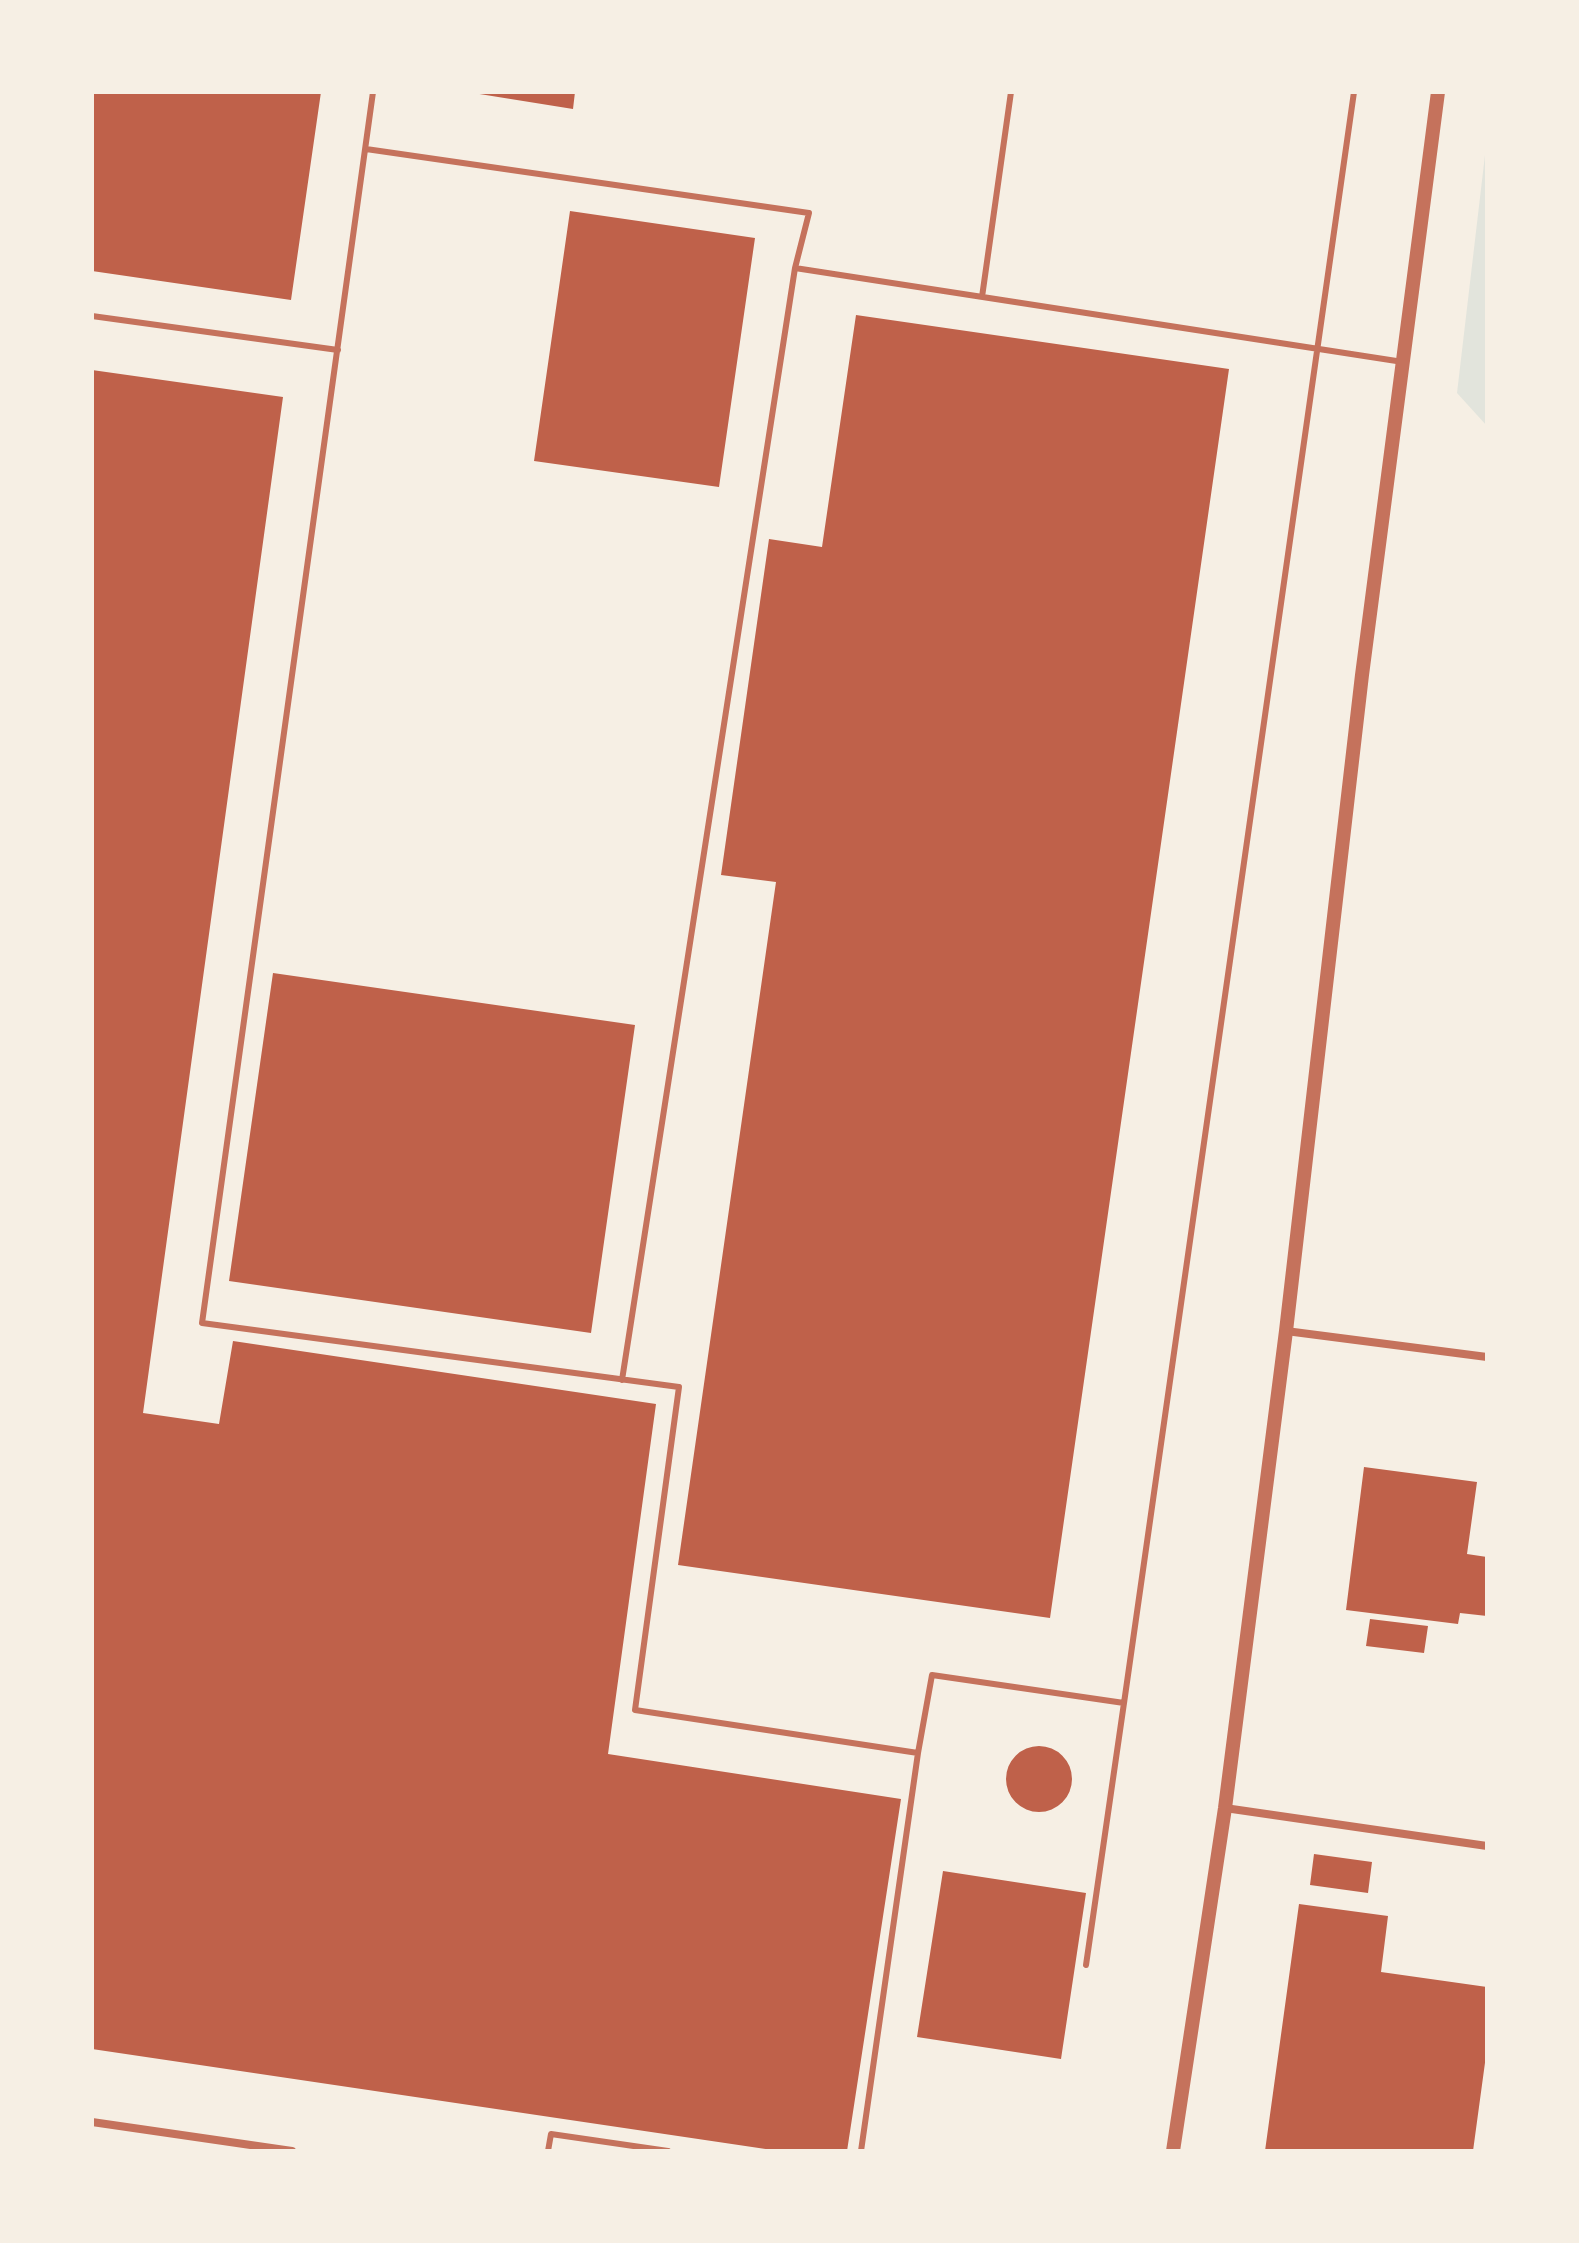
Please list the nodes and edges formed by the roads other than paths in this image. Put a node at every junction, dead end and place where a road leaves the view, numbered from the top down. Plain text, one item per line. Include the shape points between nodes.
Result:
1 (373, 92) edge
2 (1011, 92) edge
3 (1354, 92) edge
4 (1438, 92) edge
5 (366, 149) junction
6 (795, 268) junction
7 (982, 297) junction
8 (92, 316) edge
9 (1317, 349) junction
10 (338, 350) junction
11 (1403, 362) junction
12 (1286, 1331) junction
13 (1487, 1357) edge
14 (622, 1380) junction
15 (1124, 1703) junction
16 (918, 1753) junction
17 (1225, 1808) junction
18 (1487, 1846) edge
19 (1086, 1965) dead end
20 (92, 2122) edge
21 (292, 2151) edge
22 (548, 2151) edge
23 (668, 2151) edge
24 (861, 2151) edge
25 (1173, 2151) edge

1 - 5 lane
2 - 7 lane
3 - 9 lane
4 - 11 street
5 - 6 lane via 809,213
5 - 10 lane
6 - 7 lane
6 - 14 lane
7 - 9 lane
8 - 10 lane
9 - 11 lane
9 - 15 lane
10 - 14 lane via 202,1323
11 - 12 street
12 - 13 street
12 - 17 street
14 - 16 lane via 679,1387 635,1710
15 - 16 lane via 932,1675
15 - 19 lane
16 - 24 lane
17 - 18 street
17 - 25 street
20 - 21 street
22 - 23 lane via 551,2134

